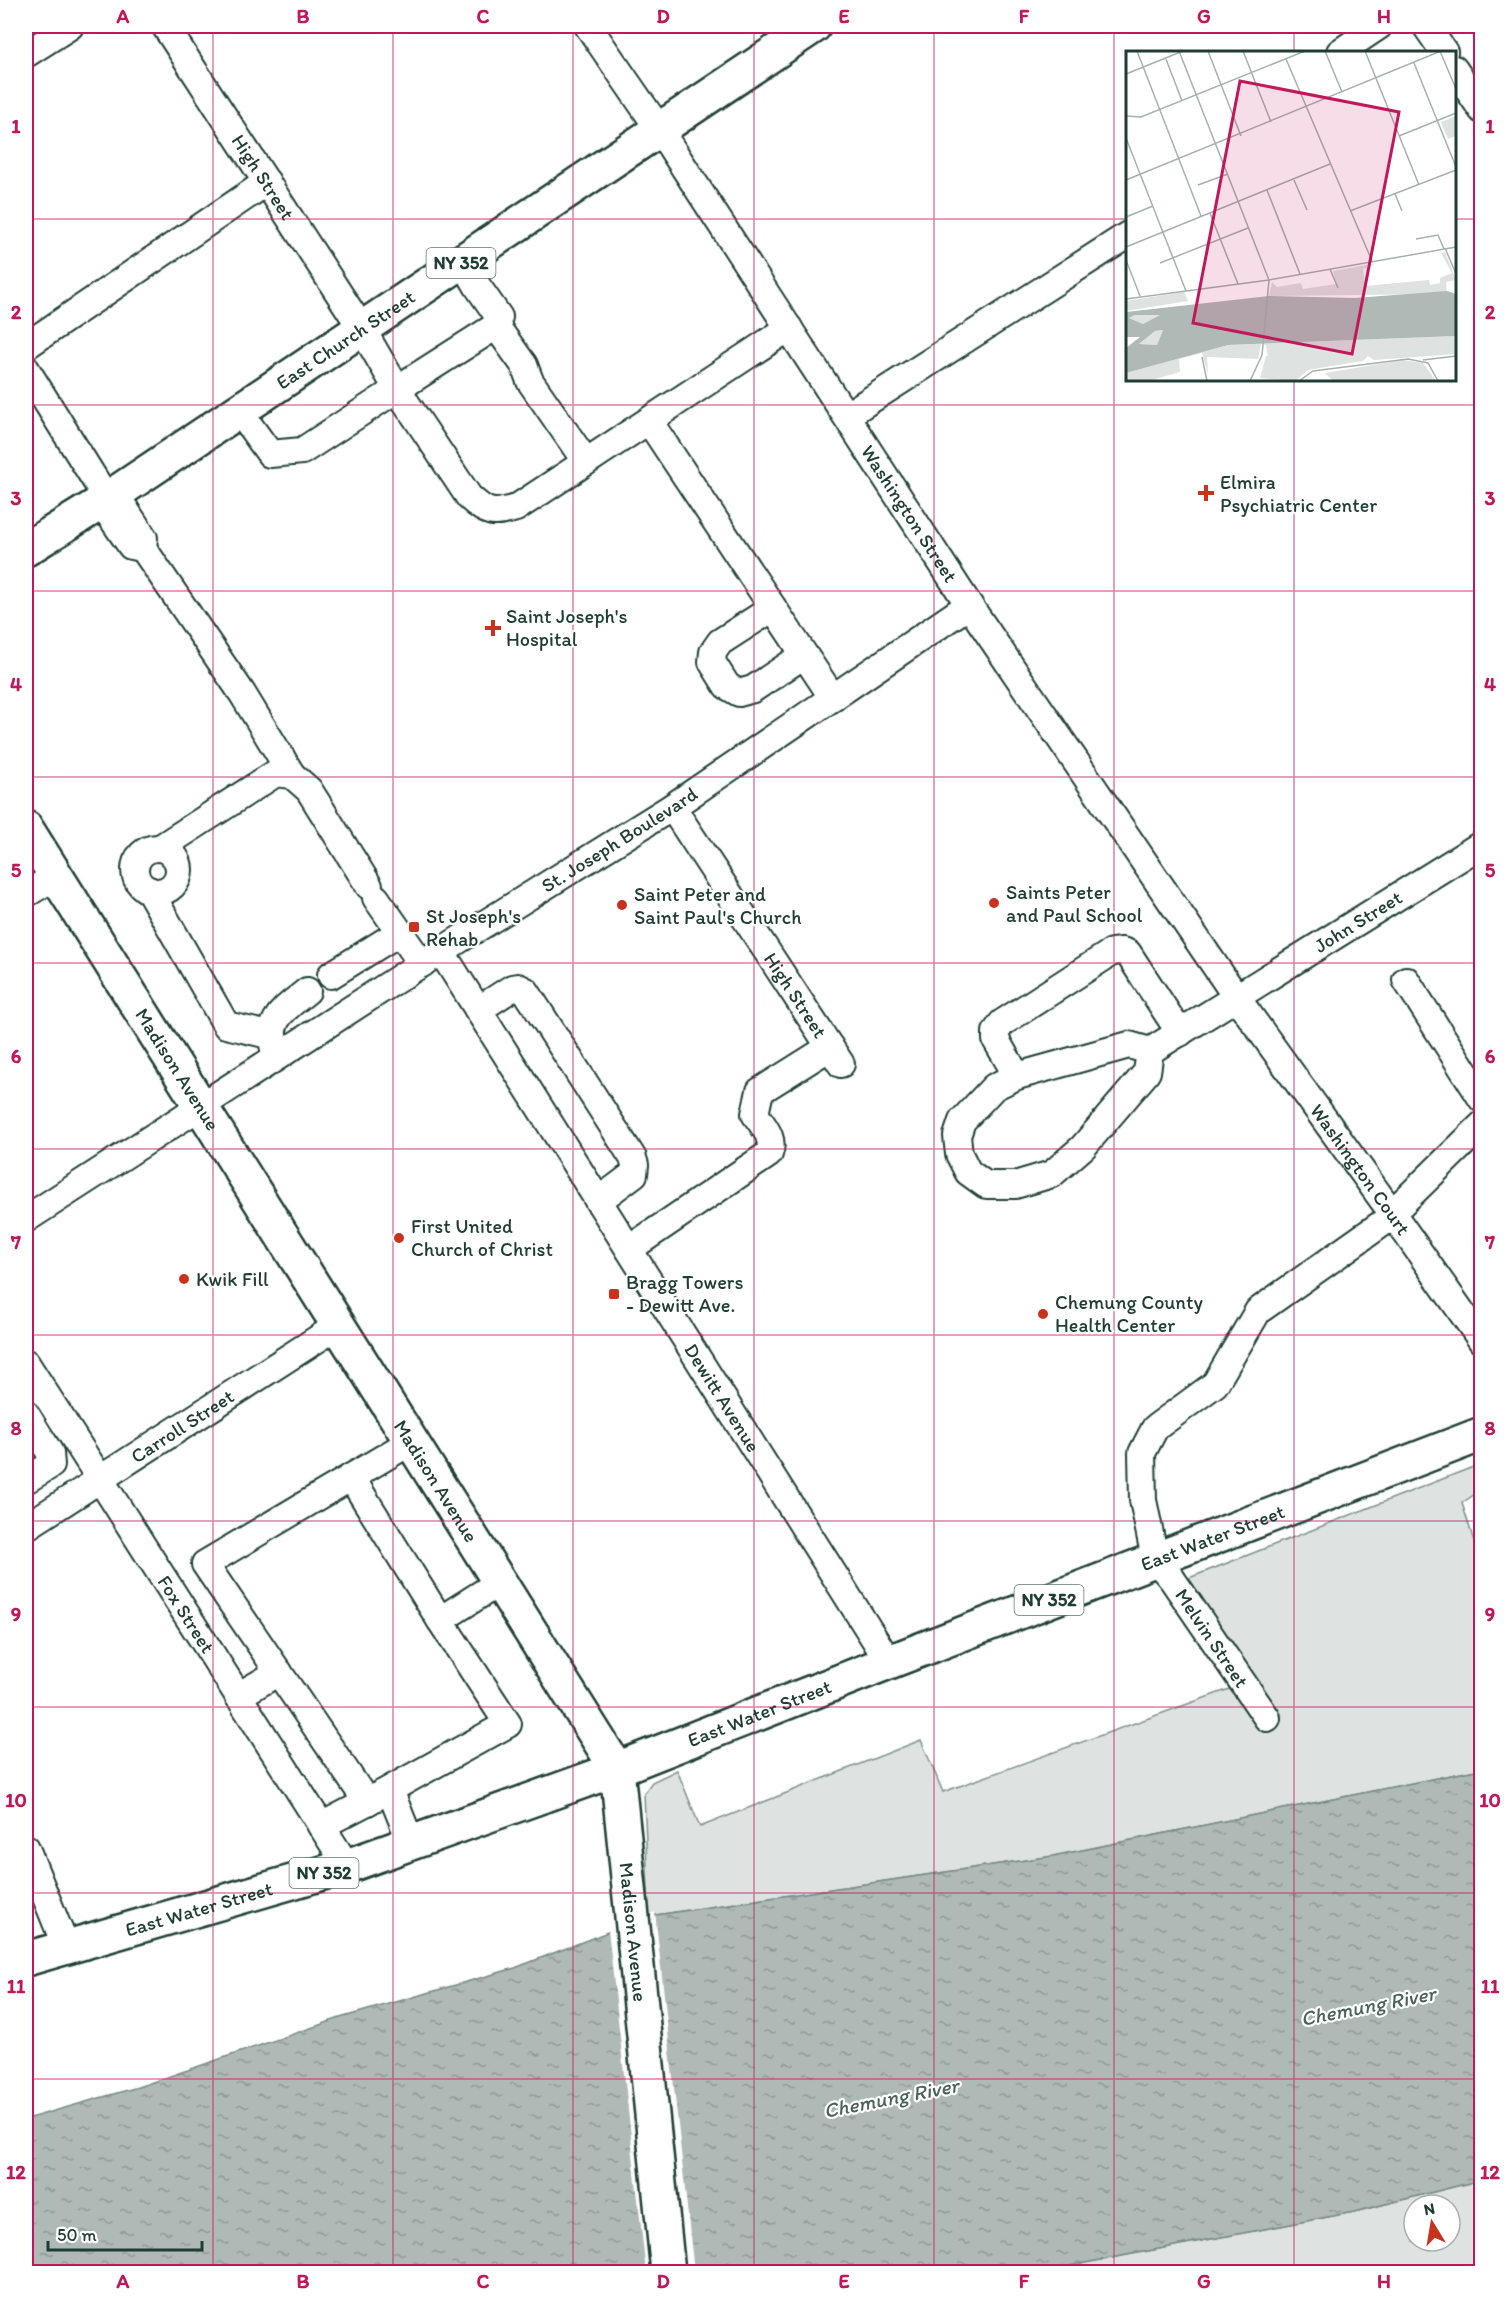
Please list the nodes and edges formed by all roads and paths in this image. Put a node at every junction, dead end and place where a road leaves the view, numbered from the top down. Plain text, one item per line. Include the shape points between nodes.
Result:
1 (70, 26) edge
2 (165, 26) edge
3 (588, 26) edge
4 (1379, 26) edge
5 (1426, 26) edge
6 (801, 29) edge
7 (1342, 51) edge
8 (1443, 51) edge
9 (26, 54) edge
10 (1456, 71) edge
11 (1482, 110) edge
12 (659, 129) junction
13 (267, 182) junction
14 (1126, 236) edge
15 (463, 261) junction
16 (496, 326) junction
17 (789, 328) junction
18 (362, 329) junction
19 (26, 346) edge
20 (26, 369) edge
21 (397, 389) junction
22 (239, 411) junction
23 (846, 415) junction
24 (649, 421) junction
25 (586, 462) junction
26 (107, 499) junction
27 (26, 549) edge
28 (969, 606) junction
29 (773, 608) junction
30 (804, 655) junction
31 (833, 698) junction
32 (292, 775) junction
33 (672, 807) junction
34 (26, 828) edge
35 (1482, 844) edge
36 (56, 876) junction
37 (26, 894) edge
38 (400, 932) junction
39 (431, 958) junction
40 (331, 975) dead end
41 (1406, 980) dead end
42 (307, 991) dead end
43 (1237, 998) junction
44 (478, 1010) junction
45 (1180, 1033) junction
46 (275, 1046) junction
47 (1150, 1051) junction
48 (1017, 1076) junction
49 (1482, 1099) edge
50 (202, 1106) junction
51 (1482, 1125) edge
52 (598, 1201) junction
53 (1393, 1214) junction
54 (26, 1219) edge
55 (629, 1249) junction
56 (339, 1325) junction
57 (1482, 1341) edge
58 (26, 1363) edge
59 (49, 1399) junction
60 (26, 1414) edge
61 (1482, 1434) edge
62 (412, 1442) junction
63 (351, 1477) junction
64 (100, 1479) junction
65 (26, 1480) edge
66 (26, 1527) edge
67 (1155, 1559) junction
68 (500, 1582) junction
69 (440, 1620) junction
70 (889, 1662) junction
71 (279, 1672) junction
72 (238, 1696) junction
73 (1267, 1718) dead end
74 (617, 1769) junction
75 (390, 1790) junction
76 (367, 1802) junction
77 (321, 1826) junction
78 (411, 1843) junction
79 (26, 1848) edge
80 (347, 1866) junction
81 (66, 1947) junction
82 (26, 1959) edge
83 (668, 2272) edge

1 - 9 street
2 - 13 street, High Street
3 - 12 street, Washington Street
4 - 7 street
5 - 8 street
6 - 12 main road, East Church Street / NY 352
10 - 11 street
12 - 15 main road, East Church Street / NY 352
12 - 17 street, Washington Street
13 - 18 street, High Street
13 - 19 street
14 - 23 street
15 - 16 street via 500,317
15 - 18 main road, East Church Street / NY 352
16 - 21 street
16 - 25 street
17 - 23 street, Washington Street
17 - 24 street, High Street
18 - 21 street, High Street
18 - 22 main road, East Church Street / NY 352
20 - 26 street
21 - 22 street via 302,451 270,454
21 - 25 street, High Street via 469,497 481,508 498,514 516,508
22 - 26 main road, East Church Street / NY 352
23 - 28 street, Washington Street
24 - 25 street, High Street
24 - 29 street
26 - 27 main road, East Church Street / NY 352
26 - 32 street, Dewitt Avenue via 123,506 144,538 143,548 242,693
28 - 31 street, St. Joseph Boulevard
28 - 43 street, Washington Street
29 - 30 street
29 - 30 street via 720,642 713,652 712,662 727,686 739,693 753,689
30 - 31 street
31 - 33 street, St. Joseph Boulevard
32 - 38 street, Dewitt Avenue via 309,790
32 - 46 street via 276,773 160,848 140,854 134,868 138,882 149,890 226,1025
33 - 39 street, St. Joseph Boulevard
33 - 55 street, High Street via 835,1055 760,1091 755,1114 770,1137 769,1154
34 - 36 main road, Madison Avenue
35 - 43 street, John Street
36 - 37 street
36 - 50 main road, Madison Avenue
38 - 39 street, Dewitt Avenue
38 - 40 street
39 - 44 street, Dewitt Avenue
39 - 46 street, St. Joseph Boulevard
41 - 49 street
42 - 46 street via 276,1017 272,1028
43 - 45 street, John Street
43 - 53 street, Washington Court
44 - 52 street, Dewitt Avenue
44 - 52 street via 512,988 526,991 633,1158 634,1174
45 - 47 street, John Street
45 - 48 street via 1128,953 1112,952 1002,1023 996,1040
46 - 50 street, St. Joseph Boulevard
47 - 48 street via 1129,1046
47 - 48 street via 1147,1072 1083,1147 1052,1174 1015,1185 986,1185 968,1172 959,1154 957,1136 962,1121 994,1087
50 - 54 street, St. Joseph Boulevard
50 - 56 main road, Madison Avenue
51 - 53 street
52 - 55 street, Dewitt Avenue
53 - 57 street, Washington Court
53 - 67 street via 1258,1311 1215,1384 1155,1428 1142,1453 1143,1500
55 - 70 street, Dewitt Avenue
56 - 62 main road, Madison Avenue
56 - 64 street, Carroll Street
58 - 59 street, Fox Street
59 - 60 street
59 - 64 street, Fox Street
60 - 65 street via 50,1453 51,1465
61 - 67 main road, East Water Street / NY 352
62 - 63 street
62 - 68 main road, Madison Avenue
63 - 69 street
63 - 71 street via 205,1564
64 - 66 street, Carroll Street
64 - 72 street, Fox Street
67 - 70 main road, East Water Street / NY 352
67 - 73 street, Melvin Street
68 - 69 street
68 - 74 main road, Madison Avenue
69 - 75 street via 508,1724
70 - 74 main road, East Water Street / NY 352
71 - 72 street
71 - 76 street
72 - 77 street, Fox Street
74 - 78 main road, East Water Street / NY 352
74 - 83 main road, Madison Avenue
75 - 76 street
75 - 78 street
76 - 77 street
77 - 80 street, Fox Street
78 - 80 main road, East Water Street / NY 352
79 - 81 street
80 - 81 main road, East Water Street / NY 352
81 - 82 main road, East Water Street / NY 352

